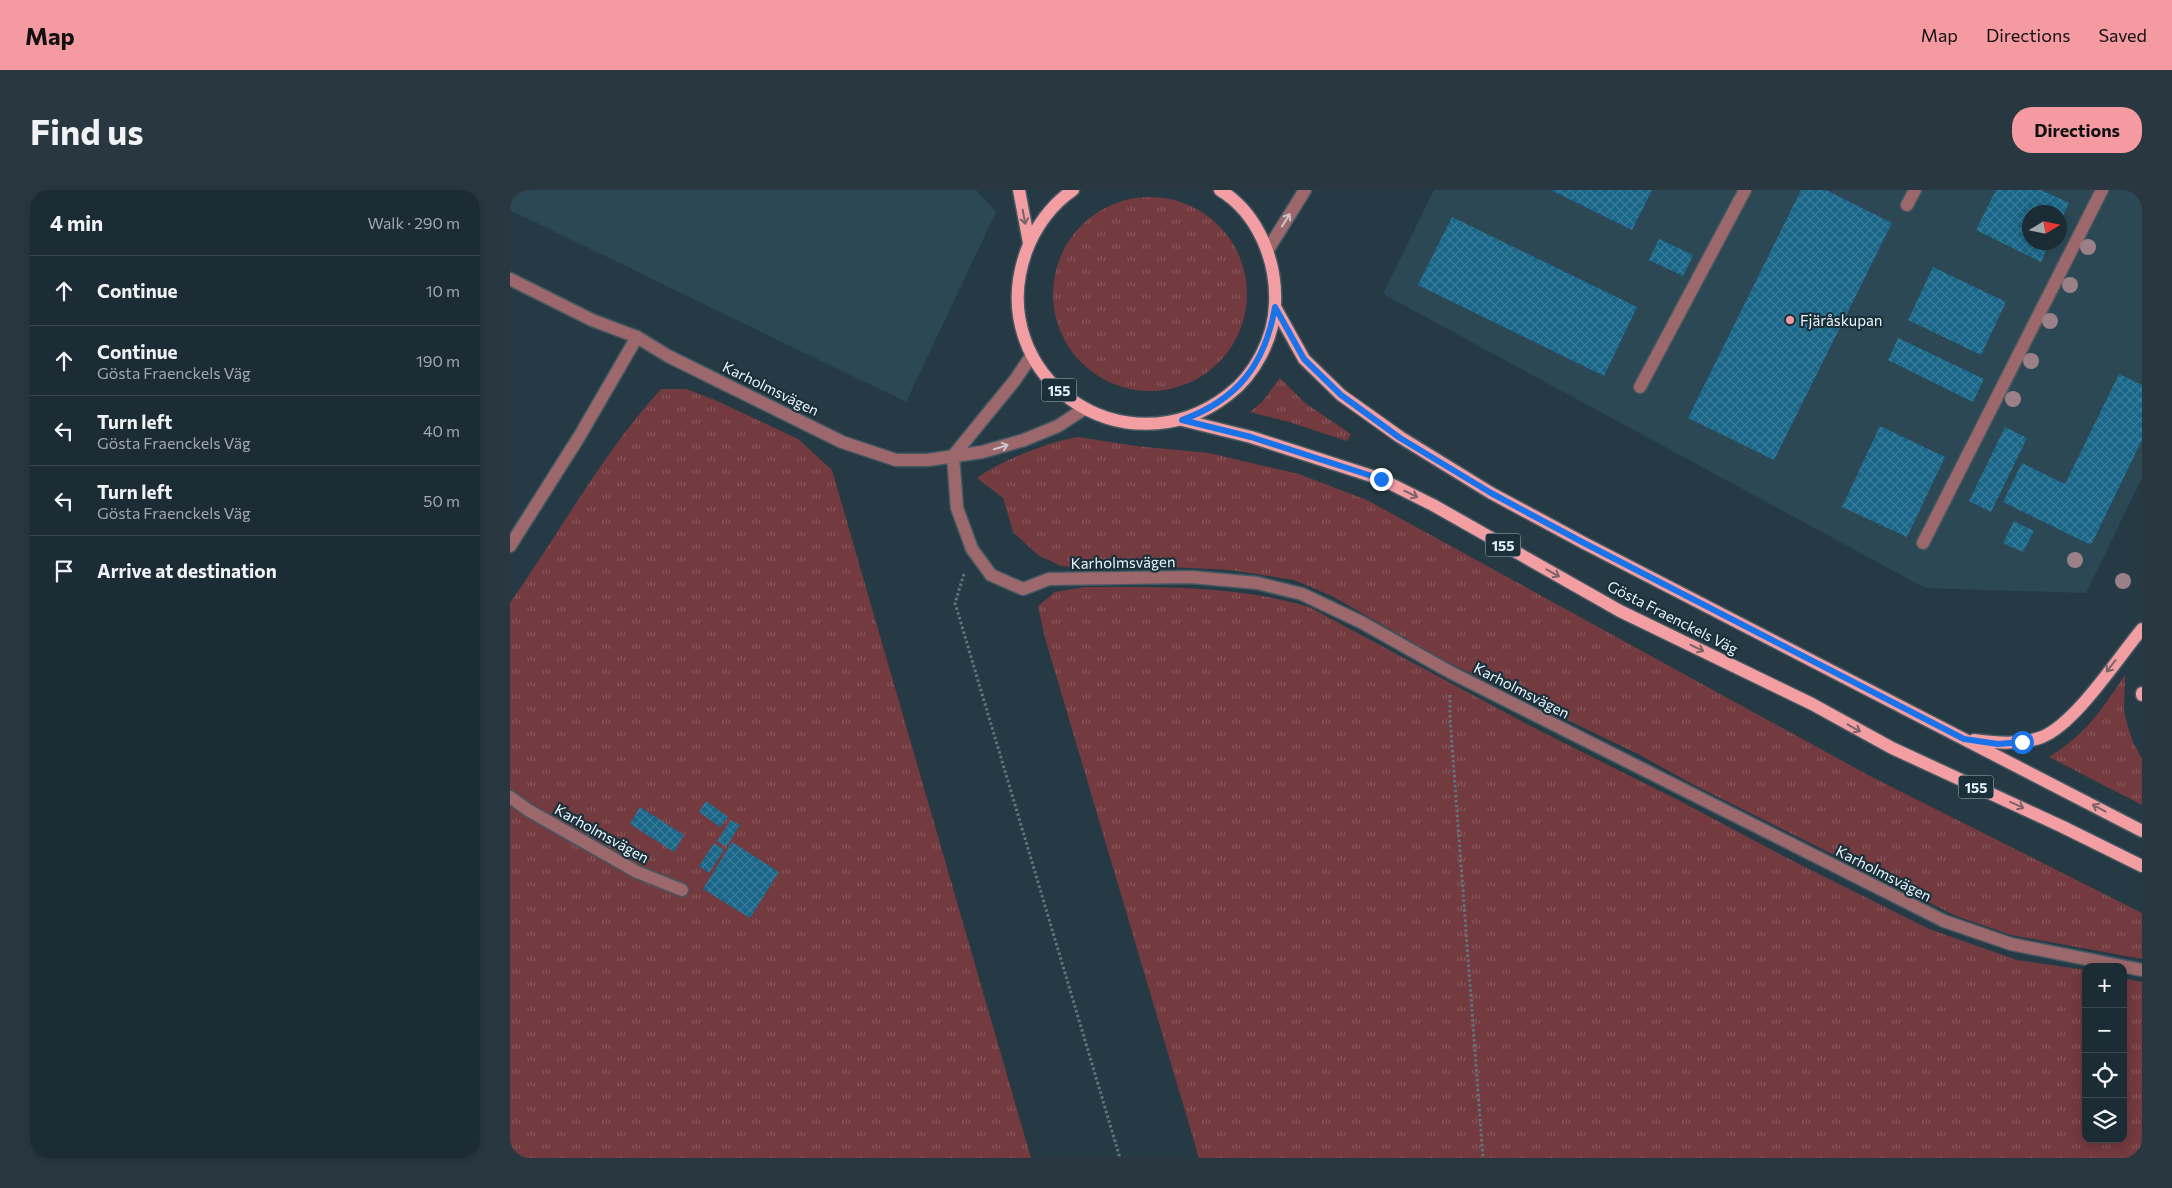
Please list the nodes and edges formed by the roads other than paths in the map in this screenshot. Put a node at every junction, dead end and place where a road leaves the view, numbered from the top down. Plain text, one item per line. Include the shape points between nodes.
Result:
1 (1019, 190) edge
2 (1074, 190) edge
3 (1220, 190) edge
4 (1305, 190) edge
5 (1745, 190) edge
6 (1915, 190) edge
7 (2102, 190) edge
8 (1907, 205) dead end
9 (1029, 244) junction
10 (1267, 251) junction
11 (510, 279) edge
12 (1275, 307) junction
13 (637, 337) junction
14 (1032, 355) junction
15 (1640, 387) dead end
16 (1084, 409) junction
17 (1182, 420) junction
18 (953, 456) junction
19 (1922, 543) dead end
20 (510, 546) edge
21 (2142, 629) edge
22 (1964, 739) junction
23 (510, 797) edge
24 (2142, 831) edge
25 (2142, 866) edge
26 (682, 890) dead end
27 (2142, 970) edge

1 -> 9 main road, Gösta Fraenckels Väg / 155
2 - 9 main road, Gösta Fraenckels Väg / 155 via 1054,206
3 - 10 main road, Gösta Fraenckels Väg / 155 via 1246,215
10 -> 4 street
5 - 15 street
6 - 8 street
7 - 19 street
9 - 14 main road, Gösta Fraenckels Väg / 155 via 1022,262 1018,300 1025,338
10 - 12 main road, Gösta Fraenckels Väg / 155 via 1274,279
11 - 13 street, Karholmsvägen via 592,320
12 - 17 main road, Gösta Fraenckels Väg / 155 via 1266,345 1246,378 1217,404
12 - 22 main road, Gösta Fraenckels Väg / 155 via 1304,359 1341,395 1400,438 1491,493 1584,543
13 - 18 street, Karholmsvägen via 668,356 842,442 896,460
13 - 20 street
14 - 16 main road, Gösta Fraenckels Väg / 155 via 1054,386
14 - 18 street
16 - 17 main road, Gösta Fraenckels Väg / 155 via 1132,424 1157,425
18 -> 16 street, Karholmsvägen via 1024,440 1058,426
17 -> 25 main road, Gösta Fraenckels Väg / 155 via 1251,437 1381,479 1620,611 1794,695 1892,748
18 - 27 street, Karholmsvägen via 957,508 972,549 991,575 1023,589 1049,579 1149,577 1227,579 1280,587 1332,607 1450,672 1944,921 2011,944
21 -> 22 main road via 2076,712 2060,726 2022,742 1998,744
24 -> 22 main road, Gösta Fraenckels Väg / 155
23 - 26 street, Karholmsvägen via 637,872

